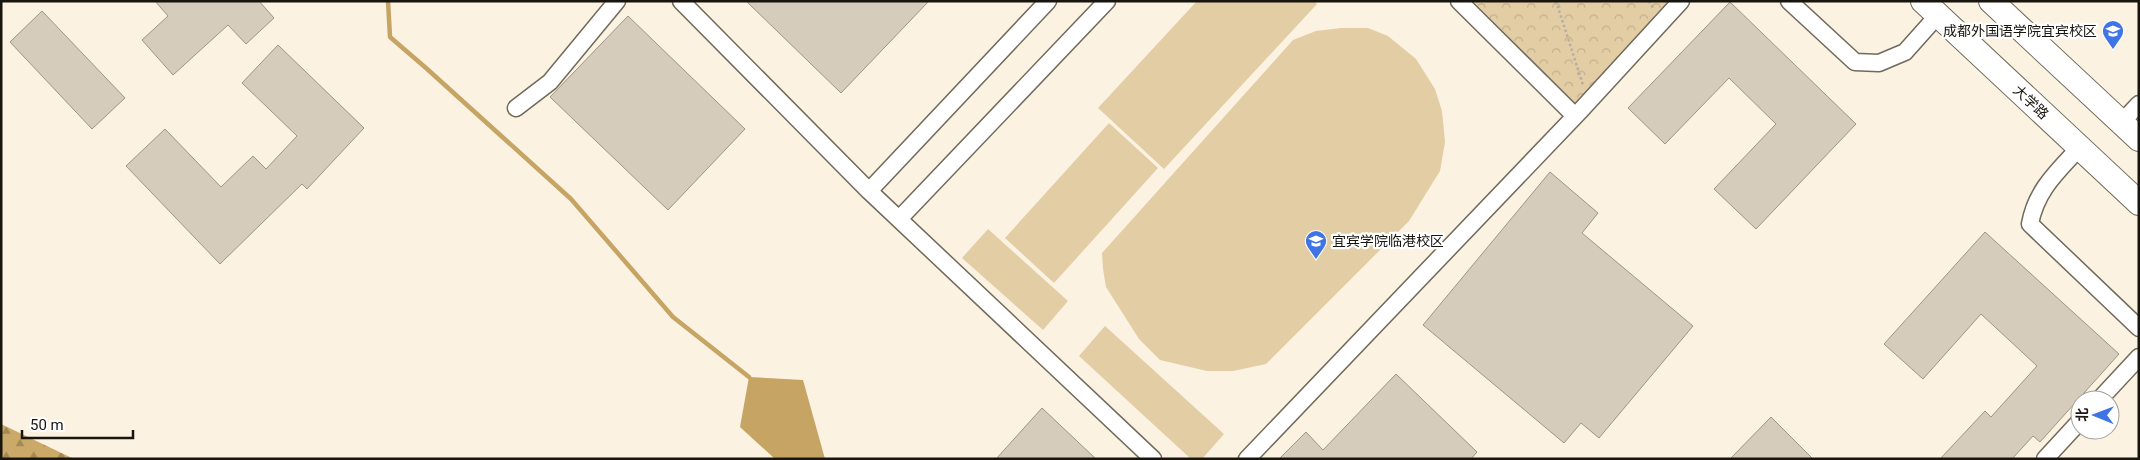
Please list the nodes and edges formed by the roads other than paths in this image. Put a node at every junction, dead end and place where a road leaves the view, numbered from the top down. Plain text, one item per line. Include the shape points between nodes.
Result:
1 (616, 1) edge
2 (681, 1) edge
3 (1048, 1) edge
4 (1107, 1) edge
5 (1459, 1) edge
6 (1681, 1) edge
7 (1789, 1) edge
8 (1991, 1) edge
9 (1931, 8) edge
10 (2139, 104) edge
11 (516, 108) dead end
12 (1575, 116) junction
13 (2121, 123) junction
14 (2139, 139) edge
15 (2080, 147) junction
16 (869, 191) junction
17 (2139, 203) edge
18 (900, 218) junction
19 (2139, 328) edge
20 (2139, 357) edge
21 (2108, 390) edge
22 (2070, 431) edge
23 (1153, 459) edge
24 (1247, 459) edge
25 (2045, 459) edge

1 - 11 street via 550,82
2 - 16 street
3 - 16 street
4 - 18 street
5 - 12 street
6 - 12 street
7 - 9 street via 1855,62 1879,63 1905,52
8 - 13 main road
9 - 15 main road, 大学路
10 - 13 street
12 - 24 street
13 - 14 main road
15 - 17 main road, 大学路
15 - 19 street via 2048,182 2033,207 2030,224
16 - 18 street
18 - 23 street
20 - 21 street
22 - 25 street

